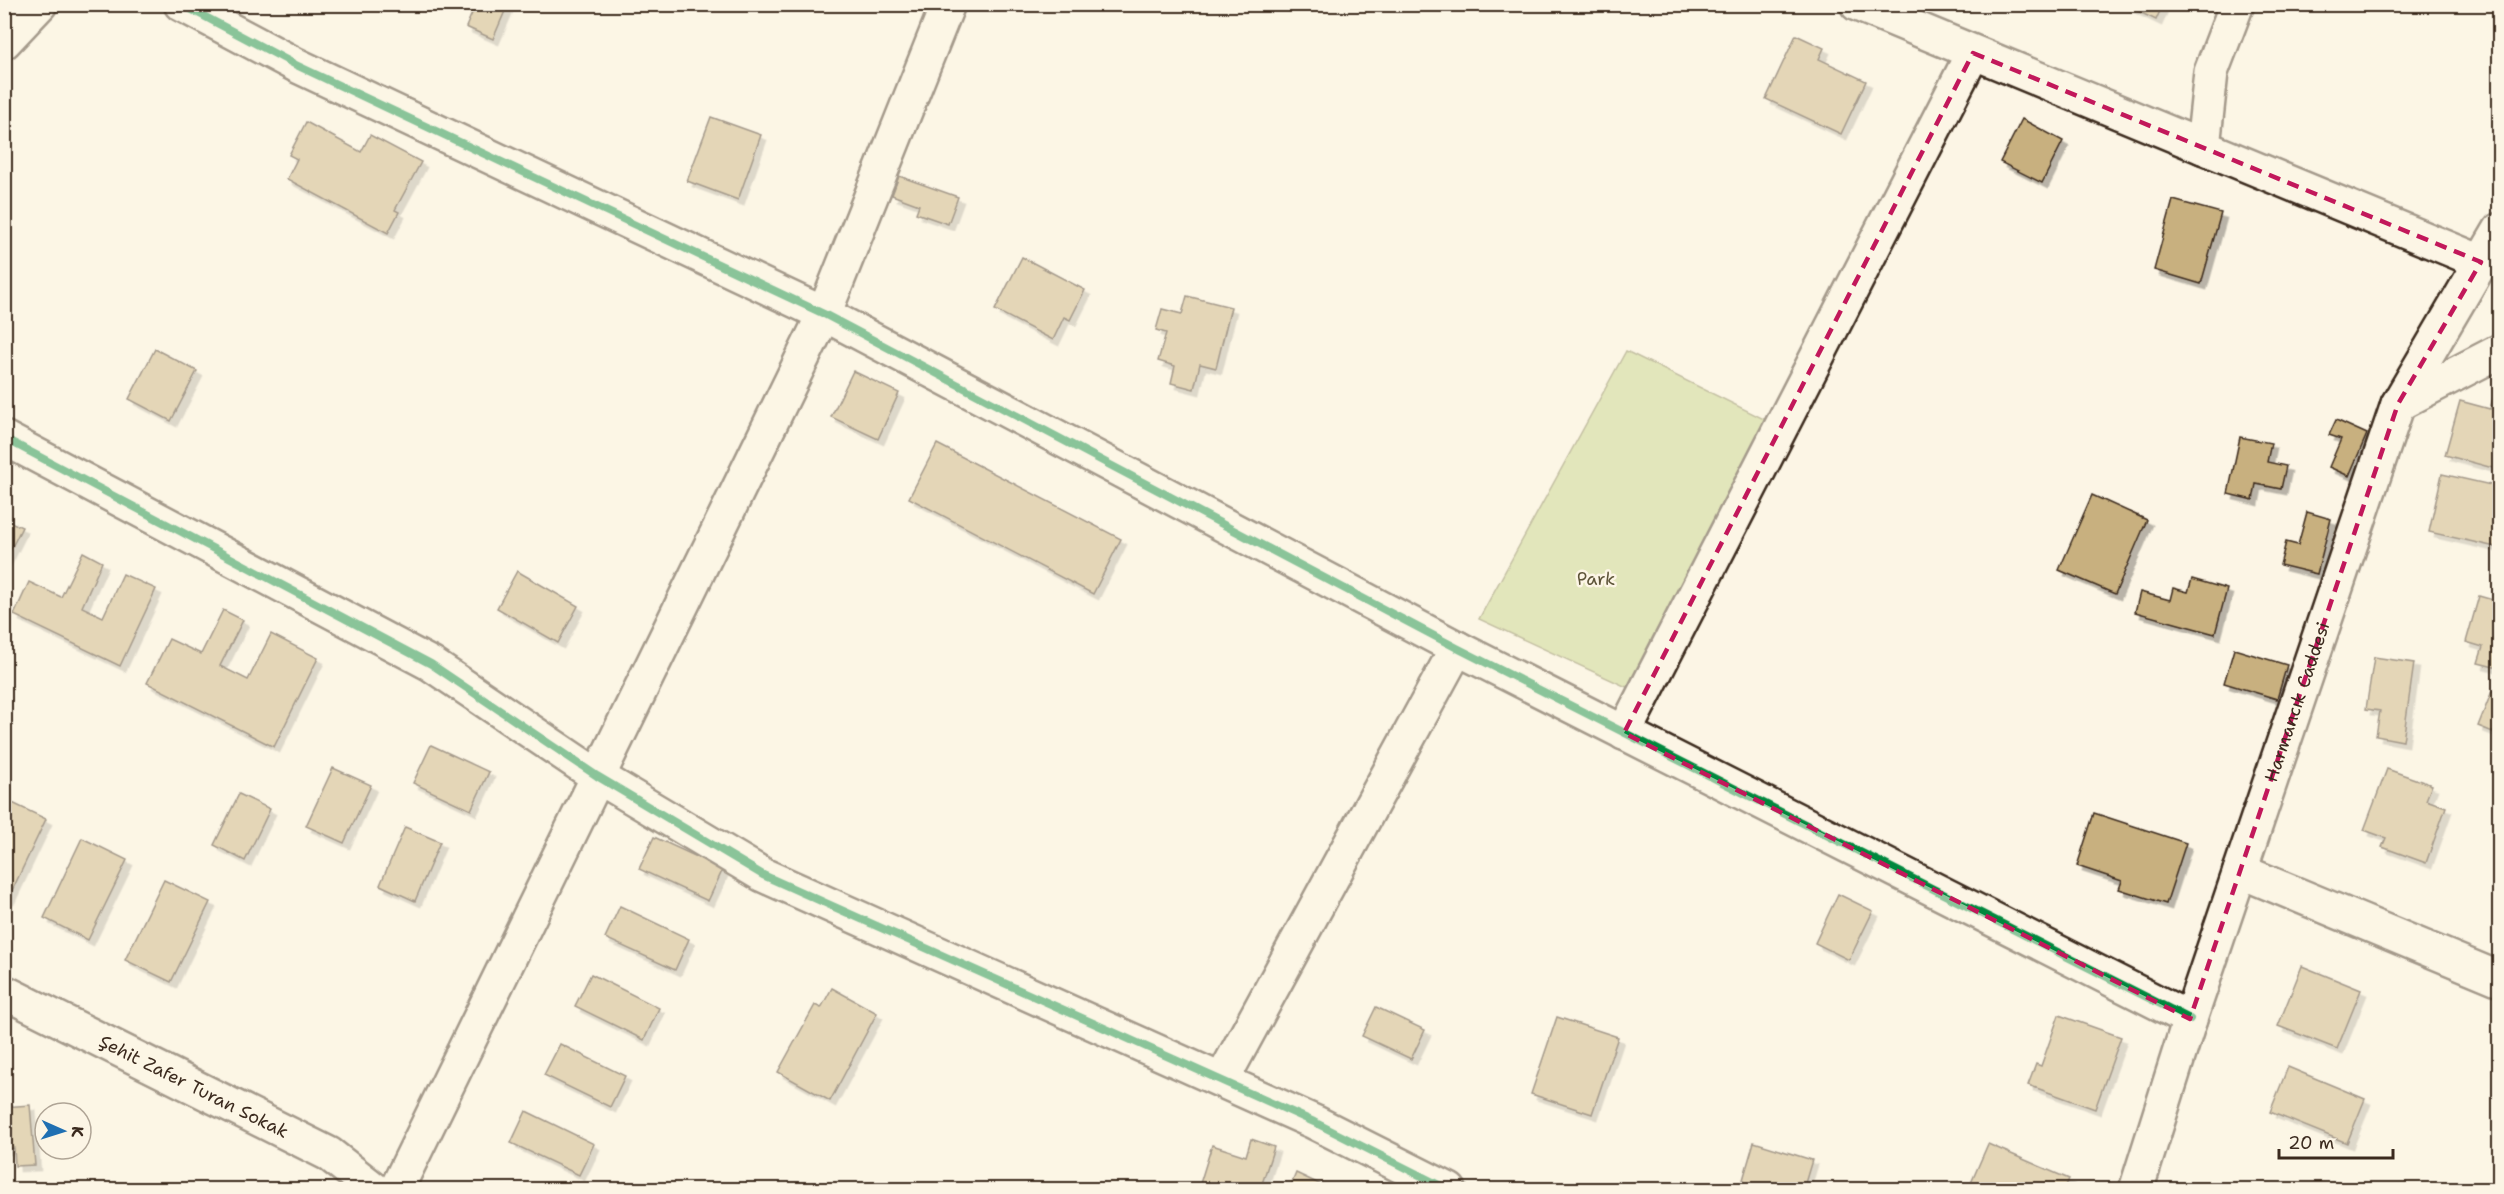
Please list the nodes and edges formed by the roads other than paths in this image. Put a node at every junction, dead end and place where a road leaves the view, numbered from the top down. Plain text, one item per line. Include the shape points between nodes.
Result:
1 (40, 4) edge
2 (181, 4) edge
3 (948, 4) edge
4 (1857, 4) edge
5 (2237, 4) edge
6 (4, 42) edge
7 (1973, 52) junction
8 (2203, 147) junction
9 (2499, 230) edge
10 (2481, 262) junction
11 (824, 314) junction
12 (2499, 351) edge
13 (2397, 404) junction
14 (4, 438) edge
15 (1457, 648) junction
16 (1623, 733) junction
17 (597, 776) junction
18 (2240, 871) junction
19 (2499, 979) edge
20 (4, 992) edge
21 (2190, 1019) junction
22 (1221, 1080) junction
23 (1442, 1188) edge
24 (375, 1190) edge
25 (396, 1190) edge
26 (2136, 1190) edge

1 - 6 street
2 - 11 street via 296,65
3 - 11 street
4 - 7 street
5 - 8 street via 2211,72
7 - 8 street
7 - 16 street
8 - 10 street
9 - 10 street, Harmancık Caddesi
10 - 13 street, Harmancık Caddesi
11 - 15 street
11 - 17 street
12 - 13 street
13 - 18 street, Harmancık Caddesi
14 - 17 street via 431,664
15 - 16 street
15 - 22 street
16 - 21 street
17 - 22 street via 763,875
17 - 25 street
18 - 19 street
18 - 21 street, Harmancık Caddesi
20 - 24 street, Şehit Zafer Turan Sokak via 329,1154
21 - 26 street, Harmancık Caddesi
22 - 23 street via 1314,1122

